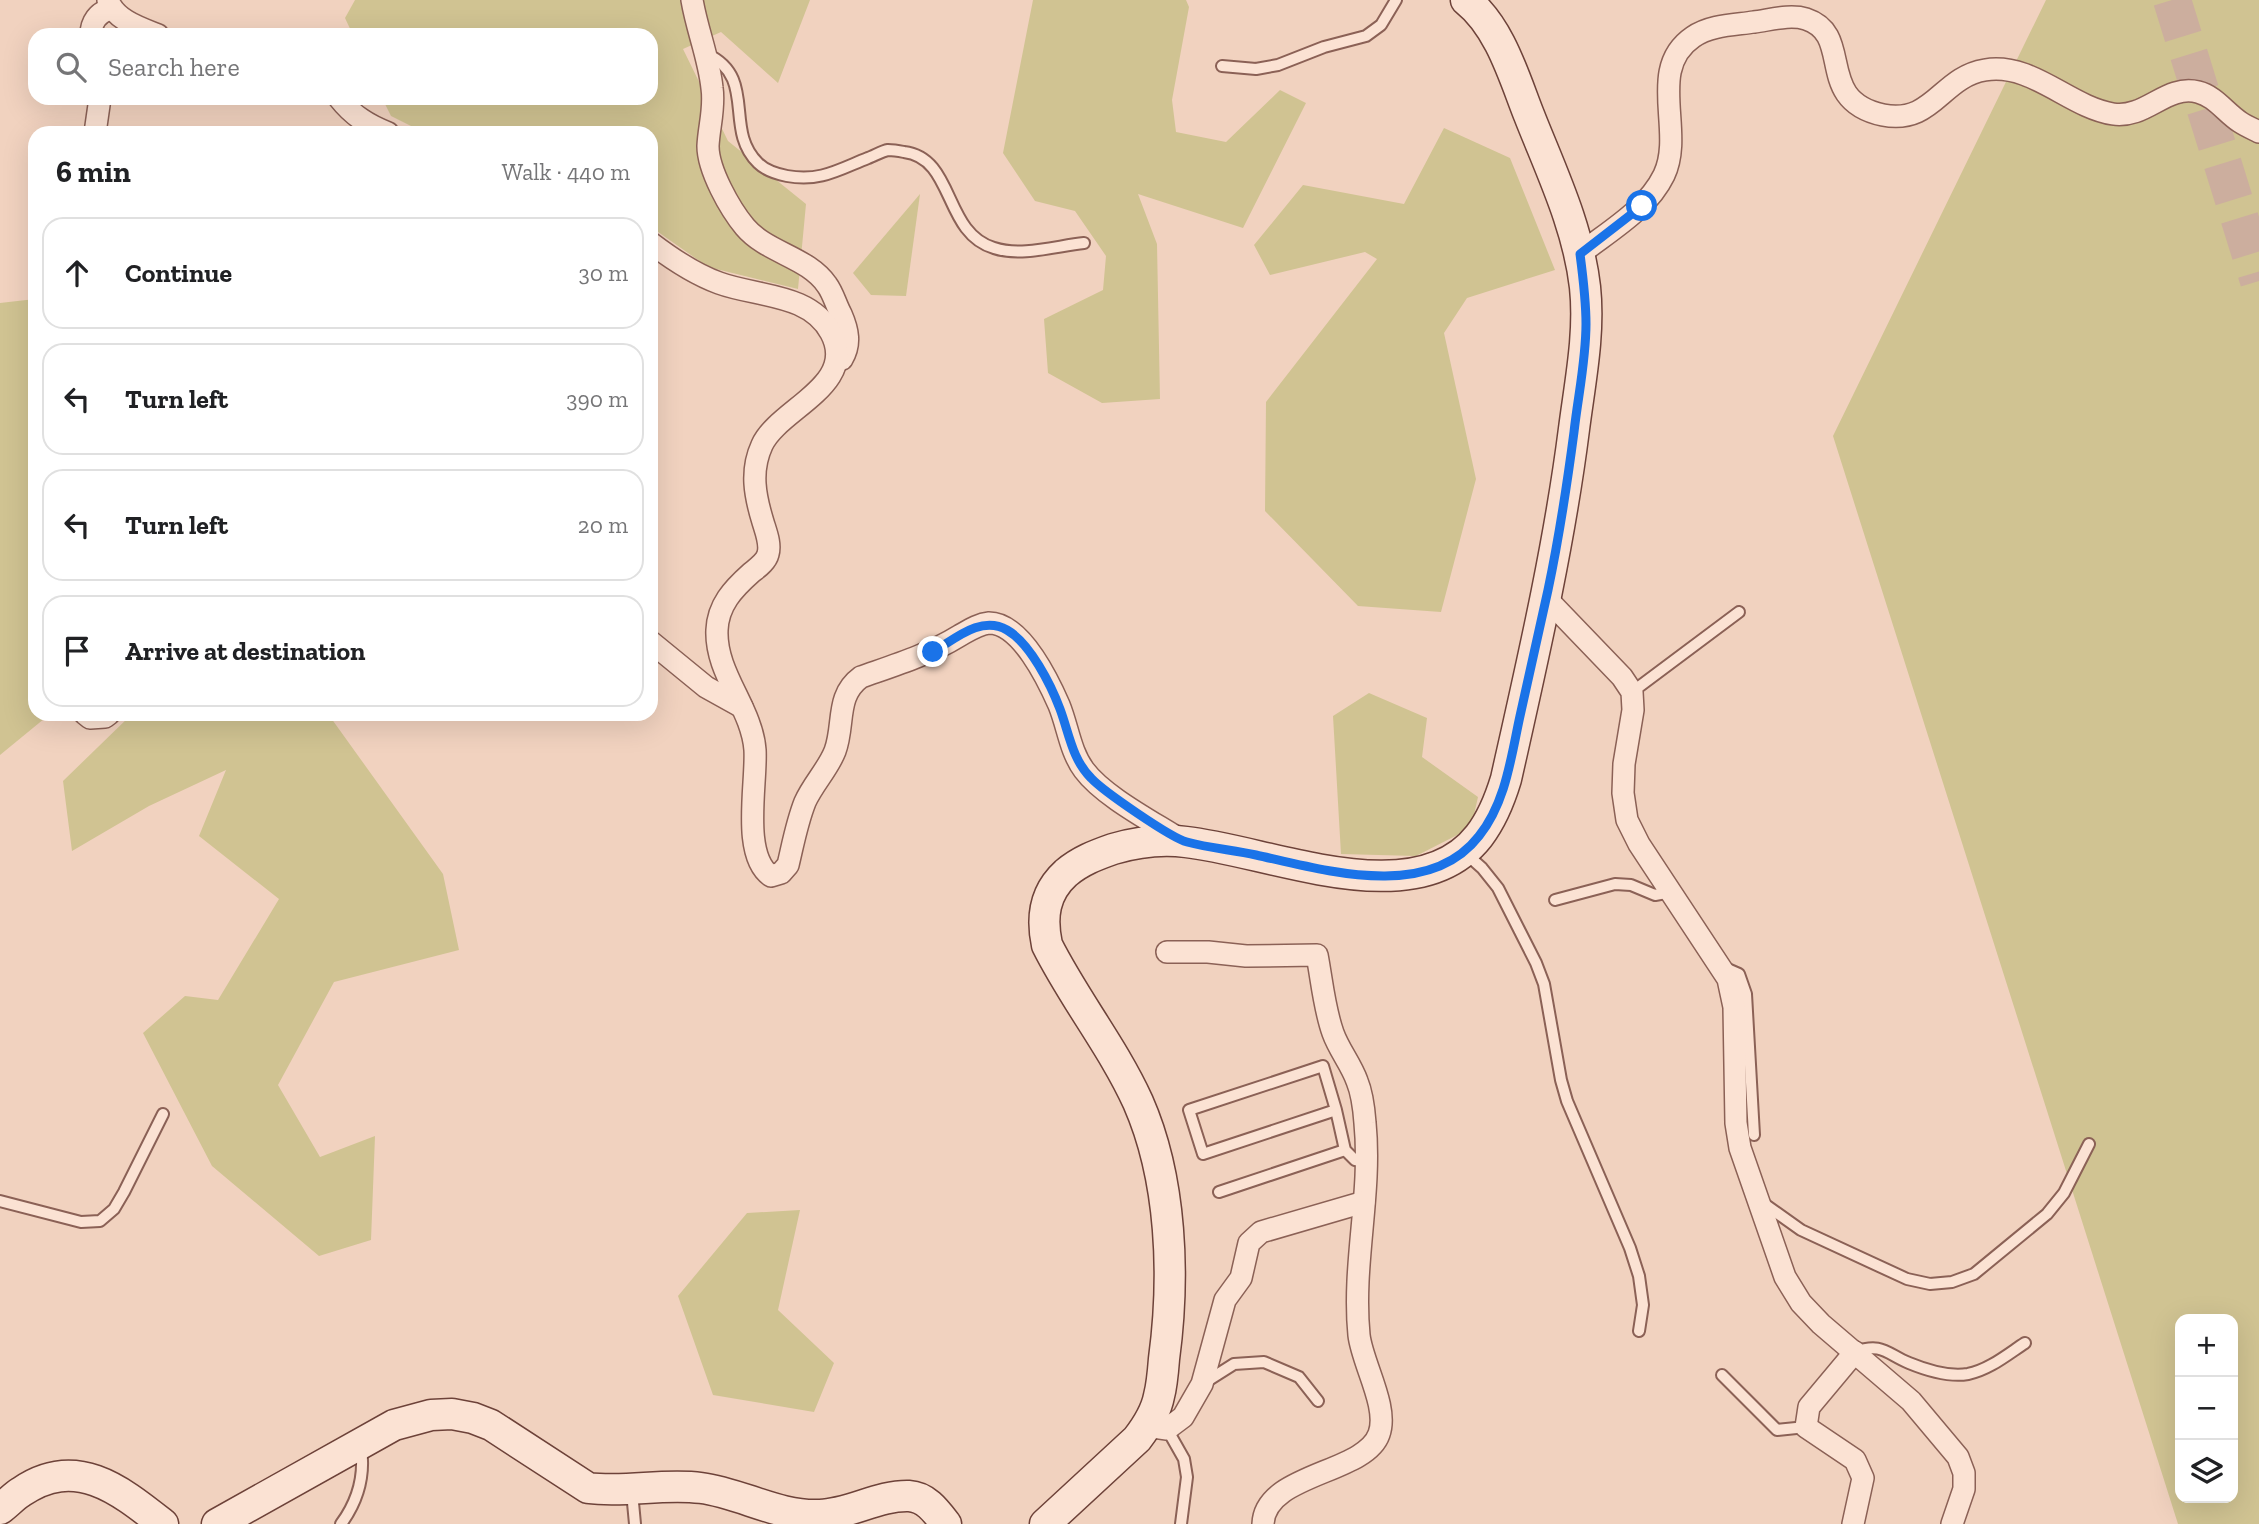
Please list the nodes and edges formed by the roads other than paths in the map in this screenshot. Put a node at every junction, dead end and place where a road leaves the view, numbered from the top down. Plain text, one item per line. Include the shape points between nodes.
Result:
1 (692, 0) edge
2 (1396, 0) edge
3 (1466, 0) edge
4 (110, 5) edge
5 (93, 28) edge
6 (140, 28) edge
7 (704, 53) junction
8 (1222, 66) dead end
9 (99, 105) edge
10 (344, 105) edge
11 (96, 126) edge
12 (369, 126) edge
13 (2259, 132) edge
14 (1084, 243) dead end
15 (658, 248) edge
16 (1580, 254) junction
17 (835, 365) junction
18 (1546, 598) junction
19 (1740, 612) dead end
20 (658, 648) edge
21 (1632, 692) junction
22 (743, 708) junction
23 (1184, 842) junction
24 (1464, 852) junction
25 (1671, 892) junction
26 (1555, 900) dead end
27 (1167, 952) dead end
28 (1721, 965) junction
29 (1336, 1110) junction
30 (163, 1114) dead end
31 (1755, 1135) dead end
32 (2089, 1144) dead end
33 (1345, 1150) junction
34 (1368, 1162) junction
35 (1219, 1192) dead end
36 (1758, 1199) junction
37 (0, 1202) edge
38 (1364, 1202) junction
39 (1639, 1331) dead end
40 (2025, 1343) dead end
41 (1854, 1352) junction
42 (1723, 1375) dead end
43 (1202, 1384) junction
44 (1318, 1401) dead end
45 (1806, 1427) junction
46 (1157, 1428) junction
47 (360, 1442) junction
48 (632, 1489) junction
49 (0, 1509) edge
50 (163, 1524) edge
51 (216, 1524) edge
52 (341, 1524) edge
53 (635, 1524) edge
54 (946, 1524) edge
55 (1045, 1524) edge
56 (1181, 1524) edge
57 (1263, 1524) edge
58 (1853, 1524) edge
59 (1952, 1524) edge

1 - 7 street
2 - 8 lane via 1381,25 1366,36 1278,65 1256,69
3 - 16 street via 1491,29 1505,56
4 - 5 street via 98,15
4 - 6 street
7 - 14 lane via 720,60 736,85 744,147 760,165 779,175 823,177 888,150 914,153 935,168 957,216 972,237 983,243 1020,251
7 - 17 street via 713,101 708,148 711,167 744,226 816,273 828,286 848,336 848,349
9 - 11 street
10 - 12 street
13 - 16 street via 2197,92 2169,94 2145,109 2115,114 2007,70 1984,70 1960,79 1912,115 1883,115 1844,94 1828,36 1818,25 1790,17 1714,28 1680,47 1670,67 1671,152 1656,190
15 - 17 street via 709,279 815,312 837,348
16 - 18 street via 1586,313 1583,361
17 - 22 street via 827,381 776,426 756,461 754,483 768,554 727,597 717,628 724,665
18 - 21 street
18 - 24 street via 1500,798 1479,836
19 - 21 lane
20 - 22 street via 706,687
21 - 25 street via 1624,764 1627,820
22 - 23 street via 755,748 751,802 757,858 761,869 771,876 788,865 806,802 835,750 842,700 853,683 933,652 975,627 989,623 1003,627 1016,635 1044,674 1084,771 1106,791
23 - 24 street via 1380,876 1424,872
23 - 46 street via 1129,845 1087,859 1059,879 1049,893 1043,928 1047,945 1133,1092 1160,1168 1169,1265 1168,1329
24 - 39 lane via 1498,888 1544,984 1567,1101 1639,1276 1643,1305
25 - 26 lane via 1655,895 1615,884
25 - 28 street
27 - 34 street via 1317,955 1334,1034 1358,1081
28 - 31 lane via 1739,974 1746,994
28 - 36 street via 1734,1007 1736,1123
29 - 29 lane via 1323,1066 1189,1110 1203,1154
29 - 33 lane
30 - 37 lane via 114,1209 100,1221 81,1222
32 - 36 lane via 2047,1214 1974,1274 1952,1282 1907,1279 1801,1230
33 - 34 lane via 1355,1160
33 - 35 lane
34 - 38 street
36 - 41 street via 1785,1277 1801,1303
38 - 43 street via 1261,1231 1249,1243 1241,1278 1224,1300
38 - 57 street via 1356,1299 1359,1339 1381,1413 1379,1434 1366,1451 1278,1495 1266,1507
40 - 41 lane via 1968,1374 1909,1363 1888,1350 1867,1347
41 - 45 street via 1809,1407
41 - 59 street via 1911,1401 1958,1457 1964,1489
42 - 45 lane via 1777,1430
43 - 44 lane via 1234,1364 1264,1362 1299,1377
43 - 46 street via 1183,1417
45 - 58 street via 1855,1460 1863,1478
46 - 55 street via 1131,1444
46 - 56 lane via 1184,1459 1187,1477
47 - 48 street via 413,1419 472,1418 491,1425 588,1488
47 - 51 street
47 - 52 lane via 359,1491
48 - 53 lane
48 - 54 street via 702,1488 808,1515 838,1513 910,1496 932,1506
49 - 50 street via 40,1482 63,1476 86,1478 123,1493

